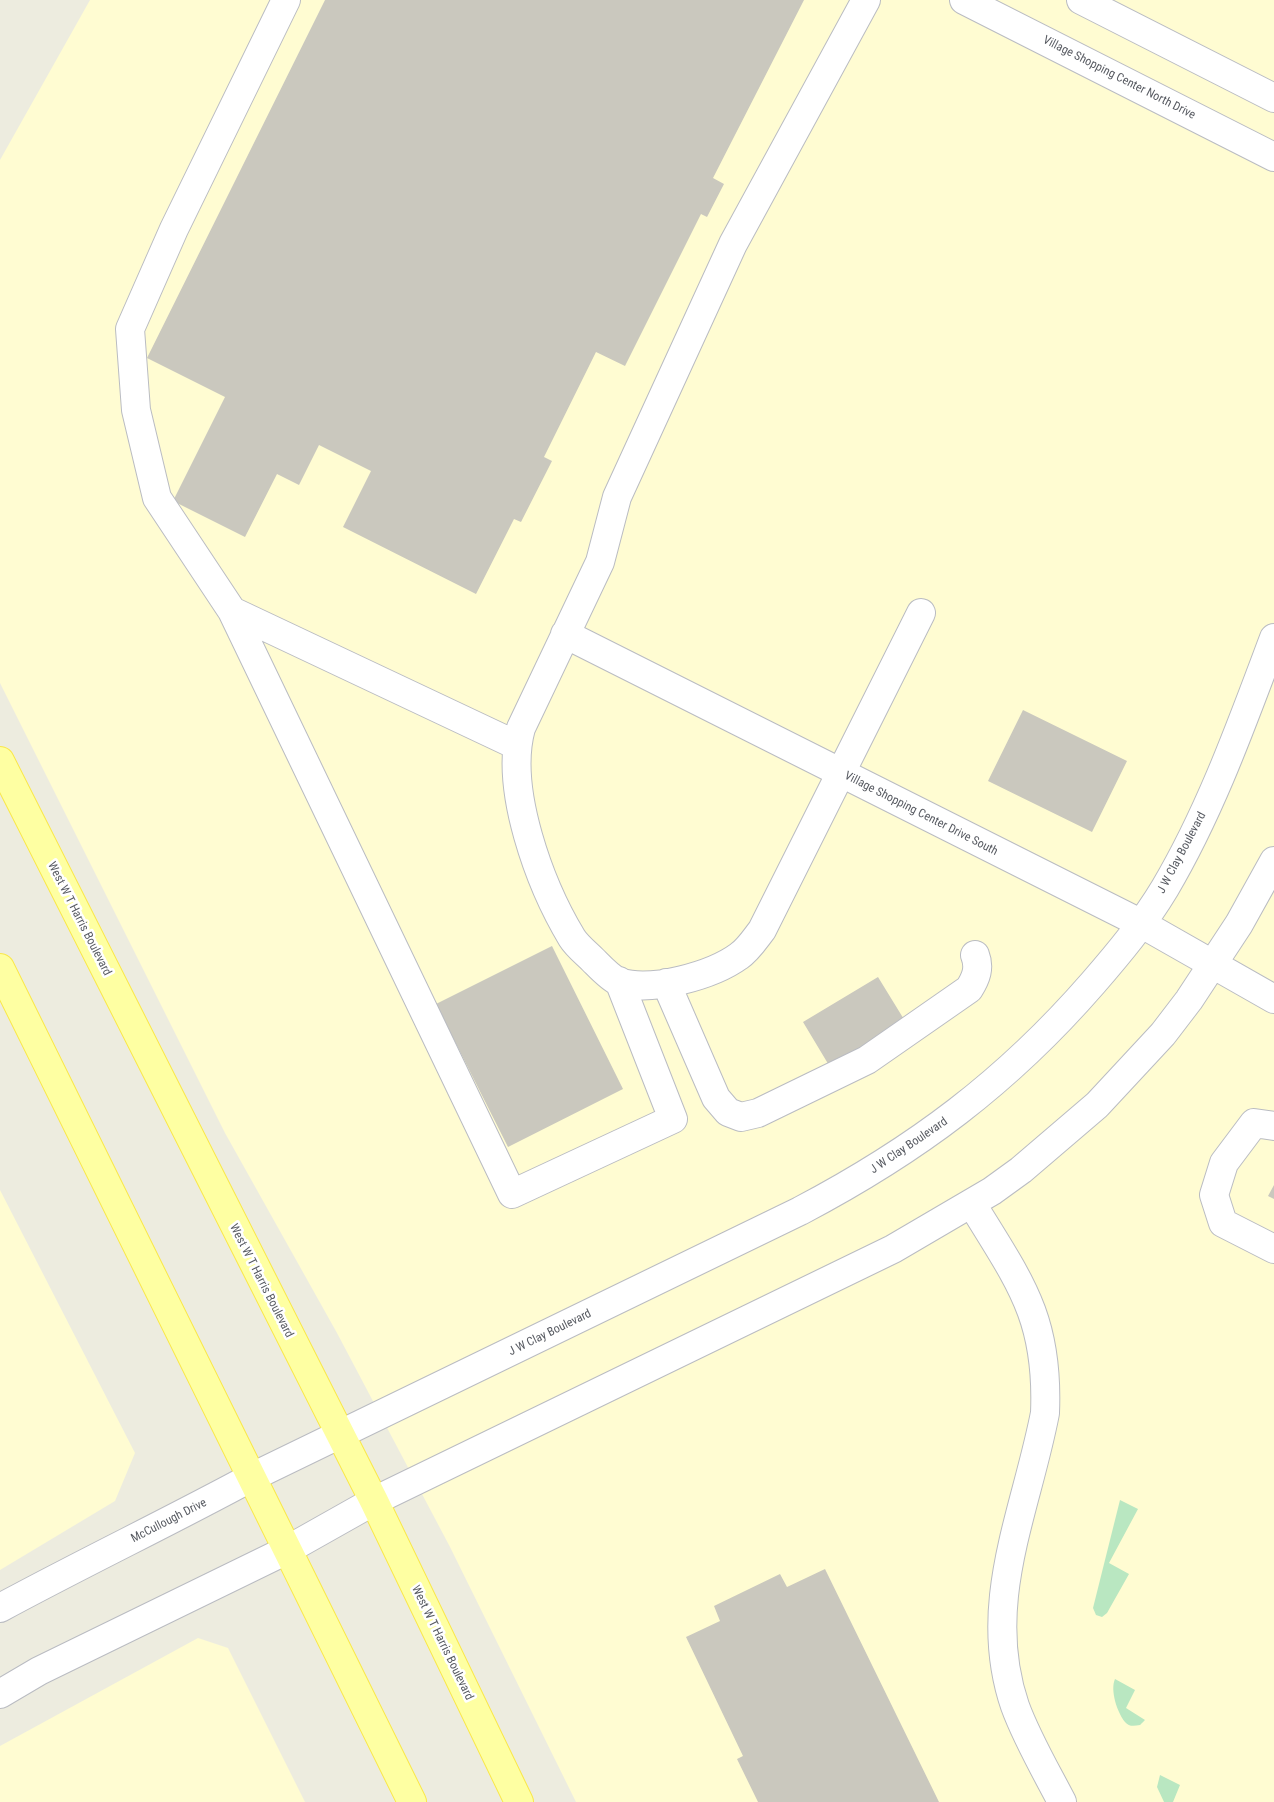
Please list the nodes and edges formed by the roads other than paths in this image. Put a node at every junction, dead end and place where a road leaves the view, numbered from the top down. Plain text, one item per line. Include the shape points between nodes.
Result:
1 (286, 0) edge
2 (866, 0) edge
3 (964, 0) edge
4 (1081, 0) edge
5 (1274, 98) edge
6 (1274, 157) edge
7 (232, 610) junction
8 (921, 613) dead end
9 (564, 634) junction
10 (1274, 638) edge
11 (516, 745) junction
12 (0, 761) edge
13 (841, 774) junction
14 (1274, 861) edge
15 (1142, 924) junction
16 (975, 955) dead end
17 (1212, 964) junction
18 (0, 968) edge
19 (619, 982) junction
20 (666, 983) junction
21 (1274, 999) edge
22 (1274, 1126) edge
23 (972, 1204) junction
24 (1274, 1249) edge
25 (339, 1434) junction
26 (252, 1477) junction
27 (374, 1500) junction
28 (287, 1550) junction
29 (0, 1608) edge
30 (0, 1694) edge
31 (412, 1802) edge
32 (519, 1802) edge
33 (1062, 1802) edge

1 - 7 street via 174,229 130,329 136,410 157,498
2 - 9 street via 733,244 617,497 600,562
3 - 6 street, Village Shopping Center North Drive
4 - 5 street
7 - 11 street
7 - 19 street via 512,1194 673,1119
8 - 13 street
9 - 11 street via 523,721
9 - 13 street, Village Shopping Center Drive South
10 - 15 street, J W Clay Boulevard via 1213,792 1165,888
11 - 19 street via 527,834 542,880 573,939
12 - 25 main road, West W T Harris Boulevard
13 - 15 street, Village Shopping Center Drive South
13 - 20 street via 757,936 741,956 713,971
14 - 17 street via 1239,924
15 - 17 street, Village Shopping Center Drive South
15 - 25 street, J W Clay Boulevard via 1058,1024 1007,1073 964,1108 857,1181
16 - 20 street via 978,964 976,977 969,989 906,1033 859,1064 787,1100 741,1117 728,1112 716,1098
17 - 21 street, Village Shopping Center Drive South
17 - 23 street via 1163,1034 1097,1105 1021,1170
18 - 26 main road
19 - 20 street
22 - 24 street via 1254,1123 1224,1163 1214,1195 1223,1223
23 - 27 street via 893,1249
23 - 33 street via 1025,1292 1043,1348 1045,1413 1007,1570 1001,1616 1005,1662 1016,1708
25 - 26 street, McCullough Drive
25 - 27 main road, West W T Harris Boulevard
26 - 28 main road
26 - 29 street, McCullough Drive
27 - 28 street
27 - 32 main road, West W T Harris Boulevard
28 - 30 street via 39,1671
28 - 31 main road

